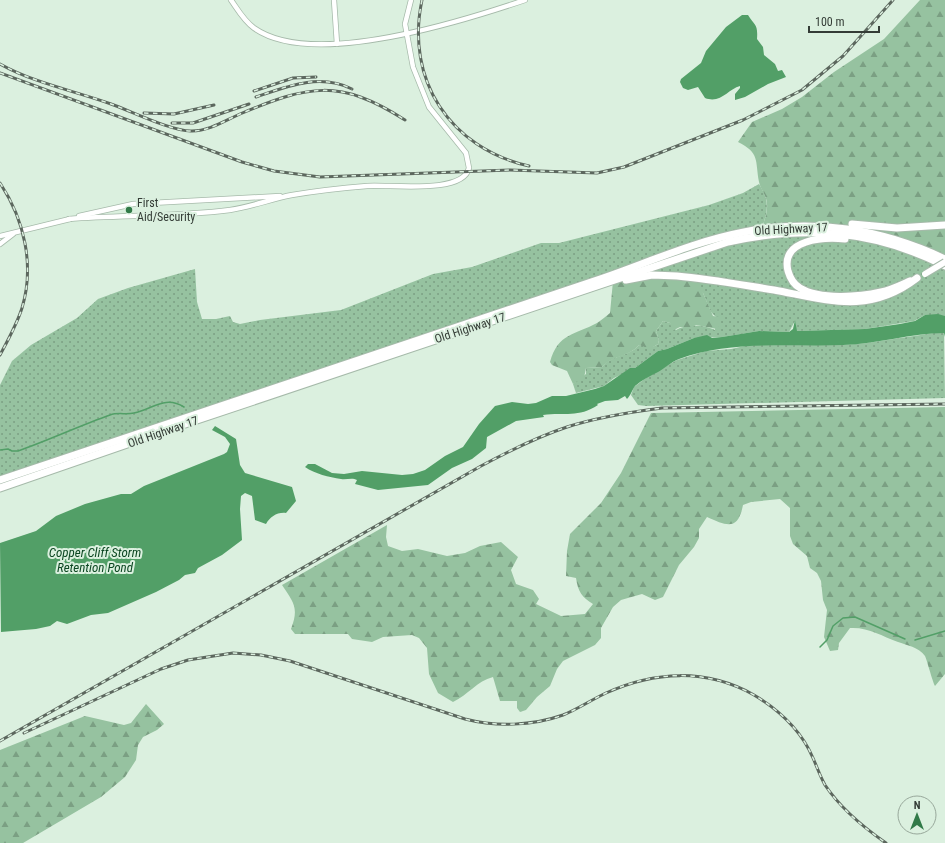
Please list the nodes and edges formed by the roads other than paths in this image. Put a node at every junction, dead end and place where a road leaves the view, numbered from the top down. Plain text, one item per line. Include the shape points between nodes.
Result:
1 (231, 0) edge
2 (334, 0) edge
3 (411, 0) edge
4 (525, 0) edge
5 (406, 34) junction
6 (337, 44) junction
7 (292, 195) junction
8 (69, 219) junction
9 (945, 225) edge
10 (833, 227) junction
11 (14, 233) junction
12 (0, 236) edge
13 (860, 237) junction
14 (0, 244) edge
15 (945, 258) edge
16 (945, 262) edge
17 (945, 266) edge
18 (925, 274) dead end
19 (615, 280) junction
20 (0, 480) edge
21 (0, 488) edge

1 - 6 street via 247,22 262,32 297,43
2 - 6 street
3 - 5 street via 405,24
4 - 5 street via 466,19
5 - 6 street
5 - 7 street via 413,67 424,96 434,115 466,153 468,172 454,183 430,186 368,186
7 - 8 street via 133,204
7 - 8 street via 229,210
8 - 11 street
9 - 10 main road via 897,228 843,224
10 - 15 main road, Old Highway 17 via 863,230 893,238
10 - 20 main road, Old Highway 17 via 762,229 712,240
11 - 12 street
11 - 14 street
13 - 17 main road, Old Highway 17 via 912,251
13 - 19 main road, Old Highway 17 via 825,232 793,232 746,238
13 - 19 main road via 818,239 801,243 794,250 788,263 792,280 800,288 812,293 845,296 882,292 918,278 903,290 884,297 842,302 677,276 652,275 631,280
16 - 18 main road, bridge
19 - 21 main road, Old Highway 17

